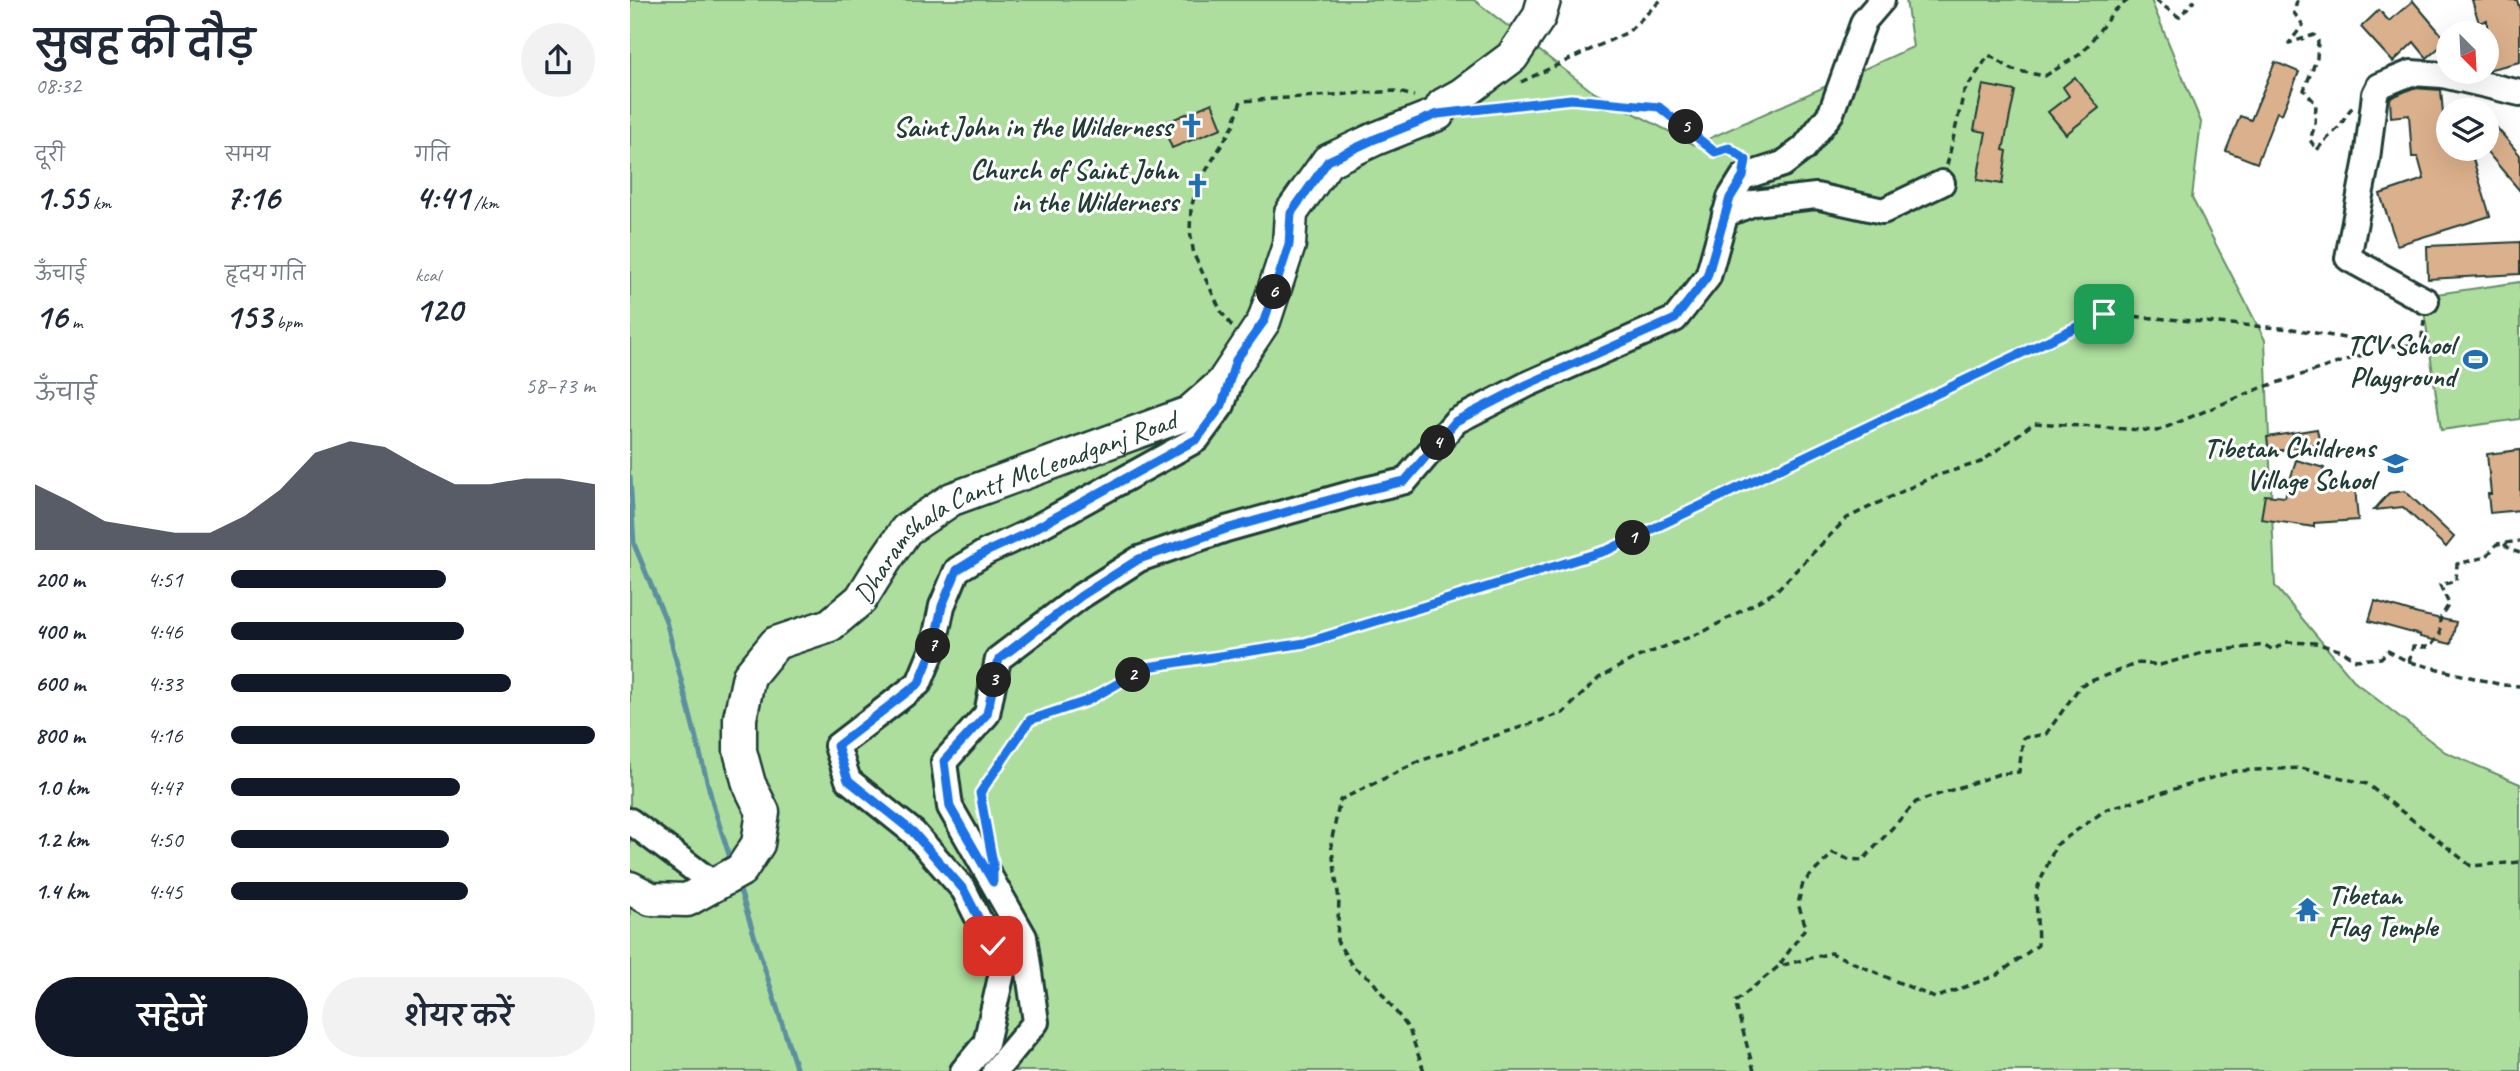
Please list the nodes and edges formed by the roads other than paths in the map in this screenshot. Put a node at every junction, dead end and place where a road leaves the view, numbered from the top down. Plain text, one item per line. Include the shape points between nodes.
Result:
1 (1544, 0) edge
2 (1882, 0) edge
3 (2520, 93) edge
4 (1942, 183) road end
5 (1726, 214) junction
6 (2426, 302) road end
7 (1241, 353) junction
8 (630, 821) edge
9 (727, 878) junction
10 (630, 888) edge
11 (963, 1071) edge
12 (995, 1071) edge

1 - 7 main road, Dharamshala Cantt McLeoadganj Road via 1539,17 1512,57 1443,105 1438,114 1328,161 1291,213 1289,245 1264,321
2 - 5 street via 1864,21 1831,113 1804,148 1783,164 1743,177
3 - 6 street via 2443,75 2411,73 2379,86 2375,94 2348,258
4 - 5 street via 1883,211 1816,196 1754,203
5 - 12 street via 1707,277 1675,319 1456,421 1405,481 1226,529 1139,559 1081,596 999,659 987,714 944,761 950,807 1024,937 1036,1022
7 - 9 main road, Dharamshala Cantt McLeoadganj Road via 1222,384 1189,413 951,499 906,530 851,608 830,625 776,643 749,676 740,718 740,751 748,784 763,812 758,844
7 - 11 street via 1222,405 1197,439 957,570 919,683 837,746 848,780 913,832 964,890 1003,968 986,1043
8 - 9 street
9 - 10 main road via 687,900 650,900

